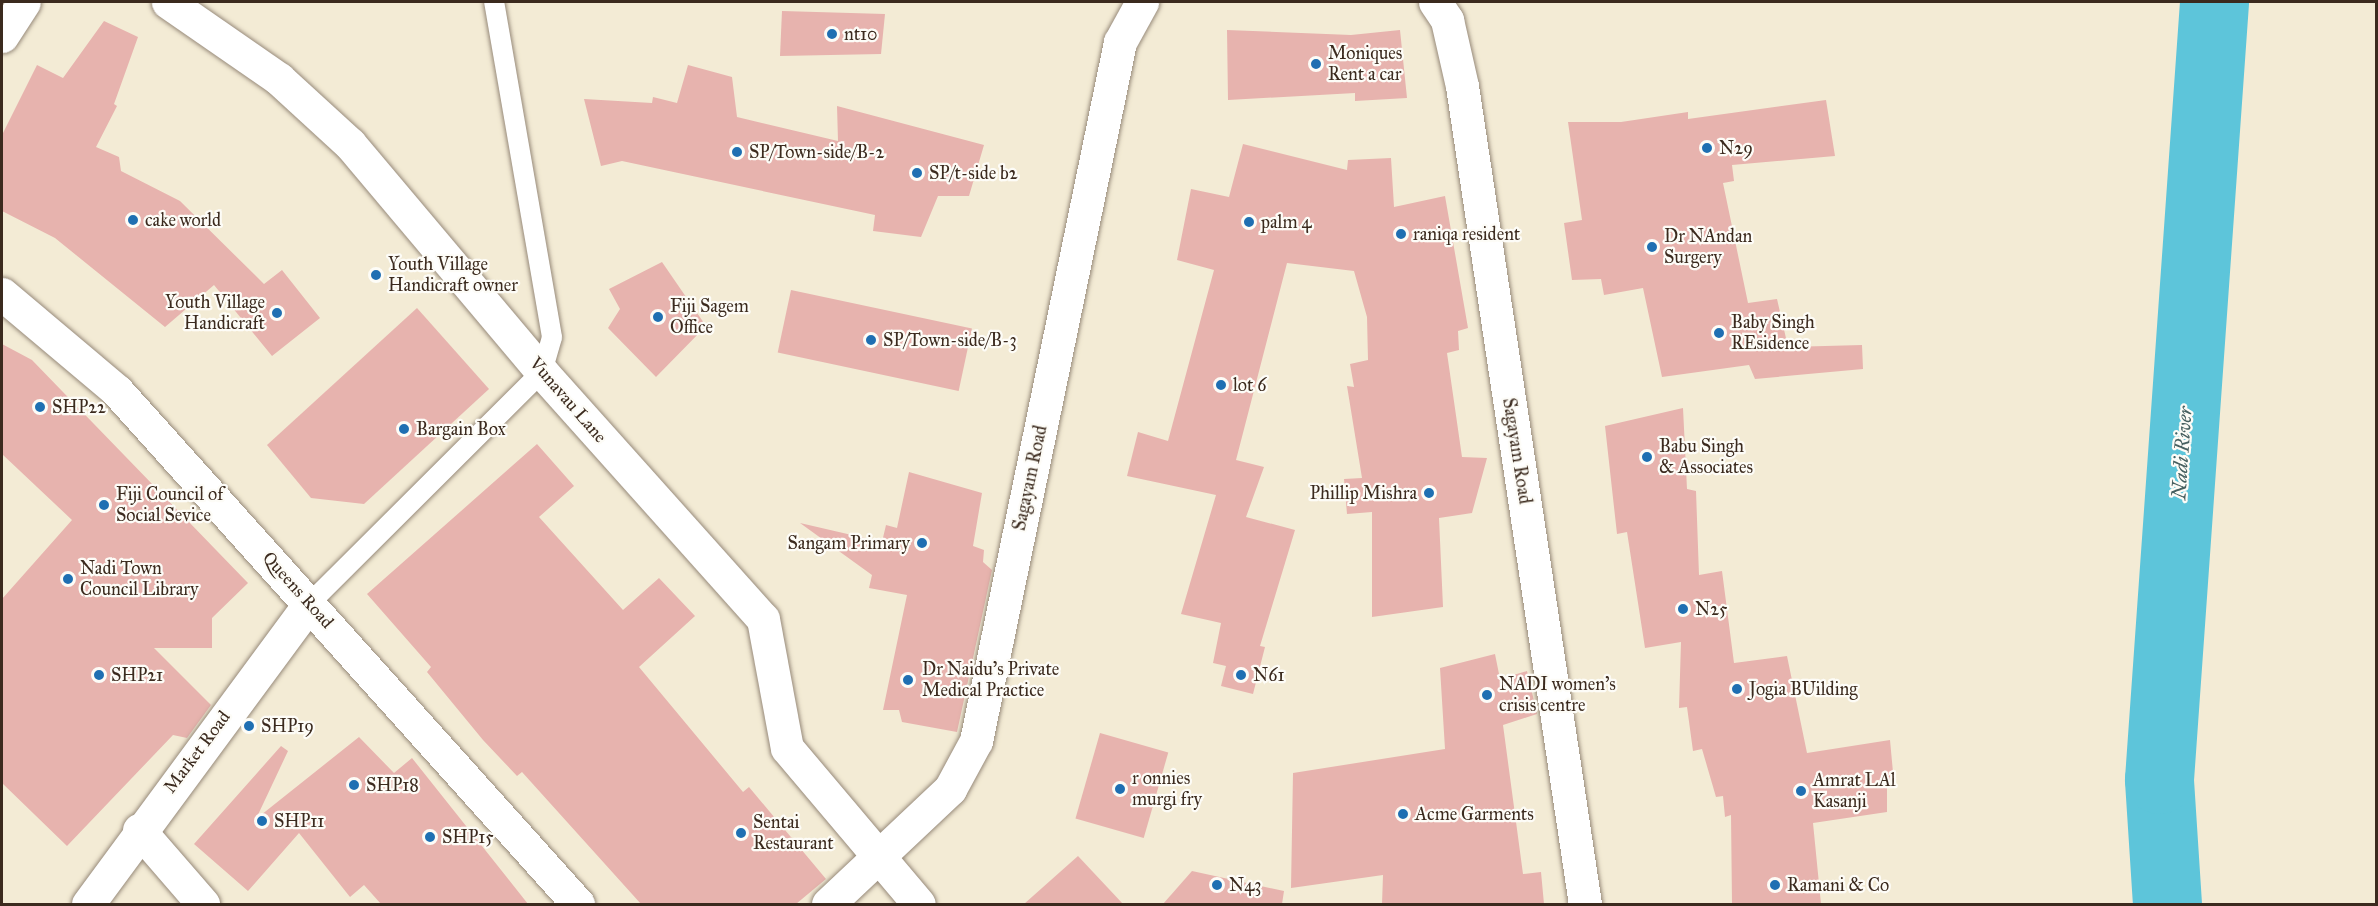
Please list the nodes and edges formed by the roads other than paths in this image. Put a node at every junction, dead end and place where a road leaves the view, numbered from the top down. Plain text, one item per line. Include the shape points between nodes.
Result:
1 (24, 2) edge
2 (168, 2) edge
3 (494, 2) edge
4 (1142, 2) edge
5 (1435, 2) edge
6 (2, 36) edge
7 (2, 294) edge
8 (542, 372) junction
9 (310, 603) junction
10 (139, 830) junction
11 (879, 859) junction
12 (88, 904) edge
13 (203, 904) edge
14 (578, 904) edge
15 (828, 904) edge
16 (919, 904) edge
17 (1585, 904) edge

1 - 6 street
2 - 8 street, Vunavau Lane via 279,79 350,144
3 - 8 lane via 552,337
4 - 11 street, Sagayam Road via 1120,42 976,741 950,789
5 - 17 street, Sagayam Road via 1447,20 1462,86
7 - 9 street, Queens Road via 117,391
8 - 9 lane
8 - 11 street, Vunavau Lane via 762,619 787,748
9 - 10 street, Market Road
9 - 14 street, Queens Road
10 - 12 street, Market Road
10 - 13 street
11 - 15 street, Sagayam Road
11 - 16 street, Vunavau Lane

